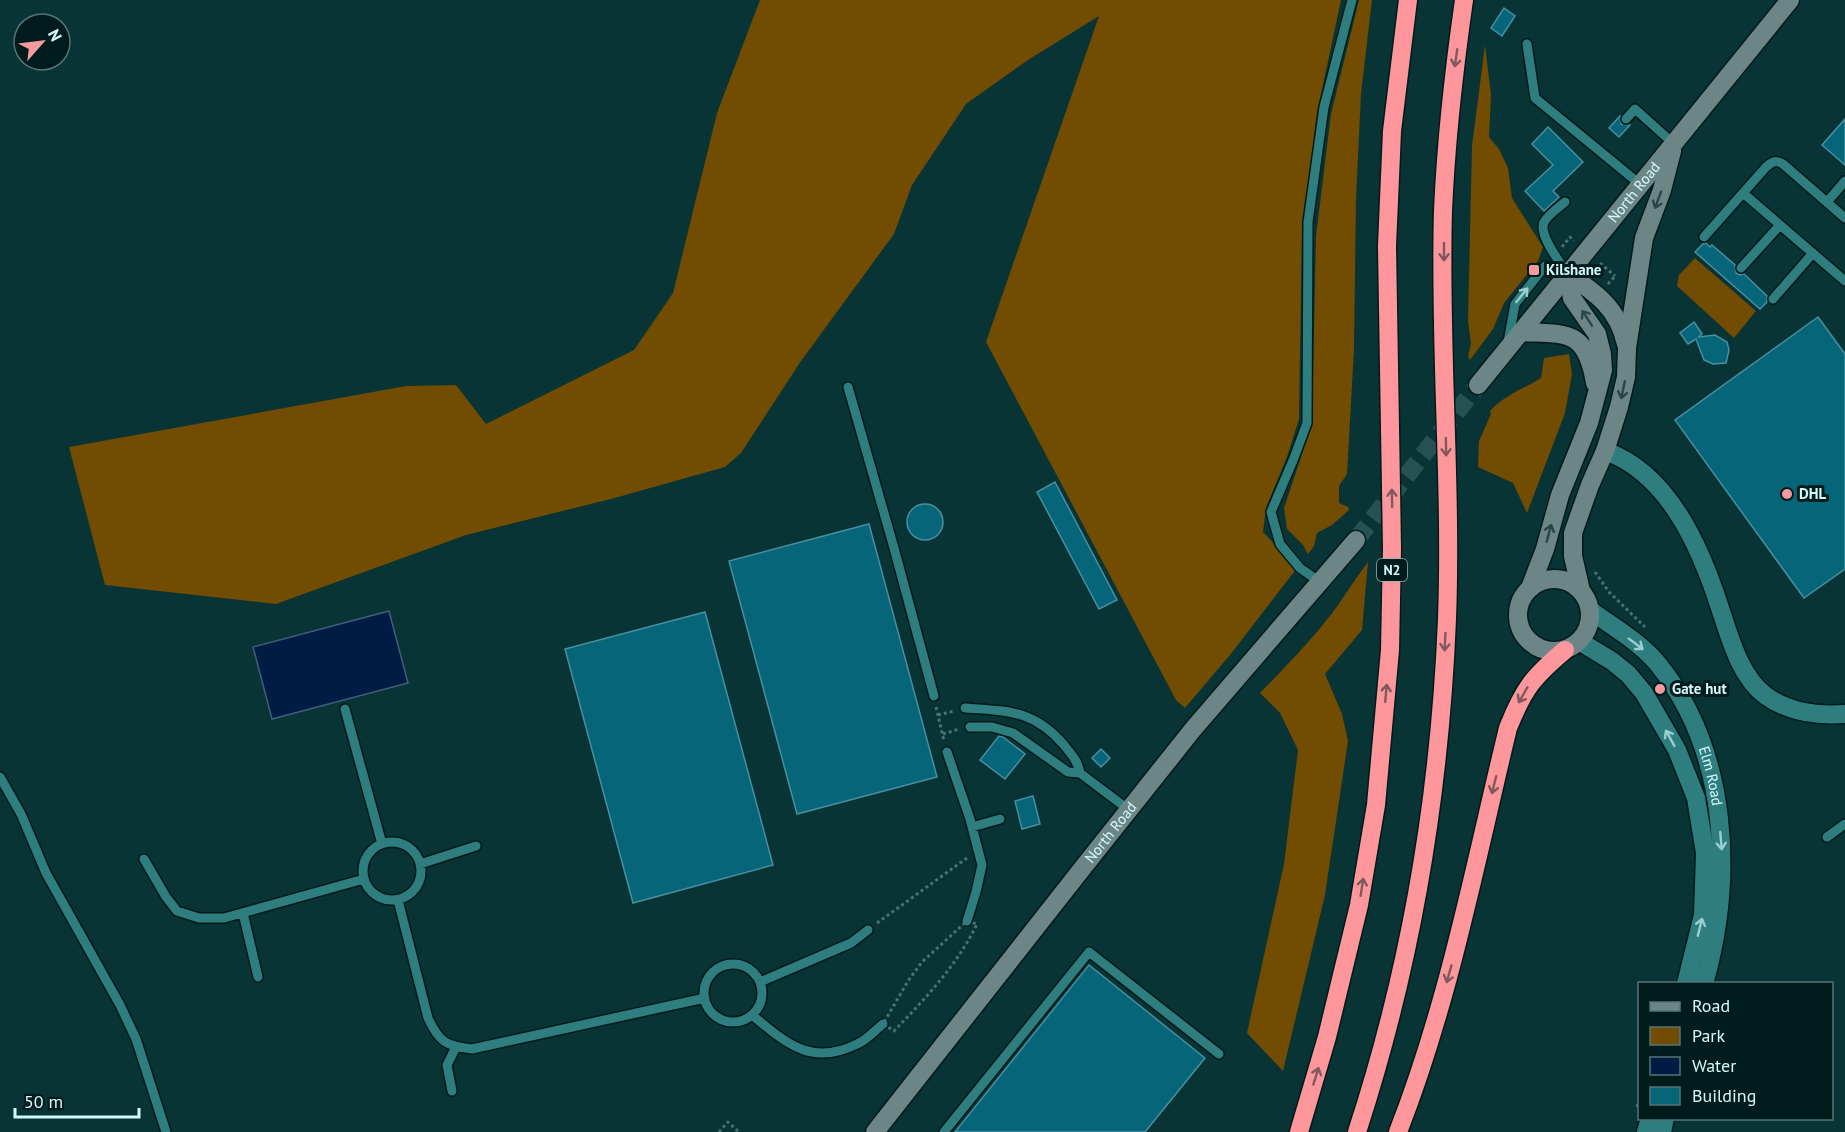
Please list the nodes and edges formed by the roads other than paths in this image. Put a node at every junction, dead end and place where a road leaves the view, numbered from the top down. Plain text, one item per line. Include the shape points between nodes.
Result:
1 (1352, 0) edge
2 (1408, 0) edge
3 (1464, 0) edge
4 (1790, 0) edge
5 (1527, 44) dead end
6 (1626, 119) dead end
7 (1674, 144) junction
8 (1845, 181) edge
9 (1641, 185) junction
10 (1743, 193) junction
11 (1565, 202) dead end
12 (1827, 202) junction
13 (1845, 218) edge
14 (1780, 225) junction
15 (1704, 237) dead end
16 (1813, 253) junction
17 (1741, 268) dead end
18 (1568, 274) junction
19 (1845, 281) edge
20 (1773, 299) dead end
21 (1521, 332) junction
22 (1627, 348) junction
23 (1506, 350) junction
24 (1478, 385) tunnel mouth
25 (848, 387) dead end
26 (1597, 393) junction
27 (1605, 451) junction
28 (1356, 540) tunnel mouth
29 (1320, 582) junction
30 (1530, 588) junction
31 (1581, 591) junction
32 (1590, 610) junction
33 (1572, 645) junction
34 (934, 696) road end
35 (965, 708) dead end
36 (345, 709) dead end
37 (1845, 714) edge
38 (970, 726) dead end
39 (947, 753) road end
40 (1080, 773) junction
41 (0, 777) edge
42 (1128, 810) junction
43 (1000, 819) dead end
44 (1845, 824) edge
45 (972, 827) junction
46 (1827, 837) dead end
47 (381, 844) junction
48 (476, 846) dead end
49 (144, 859) dead end
50 (420, 864) junction
51 (364, 879) junction
52 (398, 900) junction
53 (243, 913) junction
54 (967, 921) road end
55 (868, 930) road end
56 (258, 977) dead end
57 (760, 982) junction
58 (1686, 982) edge
59 (1705, 982) edge
60 (705, 998) junction
61 (752, 1015) junction
62 (883, 1024) road end
63 (456, 1047) junction
64 (1219, 1054) dead end
65 (452, 1091) dead end
66 (166, 1132) edge
67 (875, 1132) edge
68 (944, 1132) edge
69 (1299, 1132) edge
70 (1357, 1132) edge
71 (1398, 1132) edge

1 - 29 lane via 1324,107 1308,222 1306,423 1271,512 1280,544 1300,568
69 -> 2 highway, N2 via 1359,905 1376,805 1390,650 1392,549 1387,235 1392,131
3 -> 70 highway via 1450,99 1443,212 1447,618 1442,702 1431,806 1413,908 1394,1000
4 - 7 main road, North Road
5 - 9 lane via 1535,98
6 - 7 lane via 1635,109
7 - 9 main road, North Road
7 -> 22 main road via 1644,238
8 - 12 lane
9 - 18 main road, North Road
10 - 12 lane via 1771,162 1777,161
10 - 14 lane
10 - 15 lane
11 - 18 lane via 1544,222 1543,231
12 - 13 lane
14 - 16 lane
14 - 17 lane
16 - 19 lane
16 - 20 lane
18 - 21 main road, North Road
18 - 22 main road via 1599,295 1614,314
23 -> 18 lane via 1515,304 1545,266
26 -> 18 main road via 1603,370 1602,354 1597,334 1572,298
21 - 23 main road, North Road
21 - 26 main road via 1568,334 1583,346 1592,365
22 -> 27 main road via 1626,377
23 - 24 main road, North Road
25 - 34 lane
30 -> 26 main road
27 - 31 main road via 1574,533 1573,556
27 - 37 street via 1632,463 1663,493 1683,520 1747,674 1766,696 1793,710 1820,716
28 - 29 main road, North Road
29 - 42 main road, North Road
30 - 31 main road via 1552,579 1573,584
30 - 33 main road via 1518,610 1522,633 1541,649 1553,651
31 - 32 main road
32 - 33 main road via 1586,632
32 -> 59 street, Elm Road via 1658,664 1684,703 1702,741 1717,798 1722,855 1719,904
58 -> 33 street, Elm Road via 1703,915 1705,853 1696,798 1677,750 1644,693 1612,661
33 -> 71 highway via 1533,680 1520,698 1508,728 1455,954
35 - 40 lane via 1008,711 1034,719 1054,734 1079,763
36 - 47 lane
38 - 40 lane via 992,727 1013,734 1068,772
39 - 45 lane
40 - 42 lane
41 - 66 lane via 46,873 136,1039
42 - 67 main road, North Road
43 - 45 lane
44 - 46 lane
45 - 54 lane via 982,865
47 - 50 lane via 391,842 409,848
47 - 51 lane via 367,857
48 - 50 lane
49 - 53 lane via 177,911 199,918
50 - 52 lane via 421,874 414,891
51 - 52 lane via 379,897
51 - 53 lane
52 - 63 lane via 428,1018 435,1034
53 - 56 lane
55 - 57 lane via 851,943
57 - 60 lane via 742,966 723,966 709,979
57 - 61 lane via 760,1005
60 - 61 lane via 713,1014 721,1019 739,1022
60 - 63 lane via 472,1049
61 - 62 lane via 800,1050 828,1053 858,1044
63 - 65 lane via 447,1065
64 - 68 lane via 1089,952

